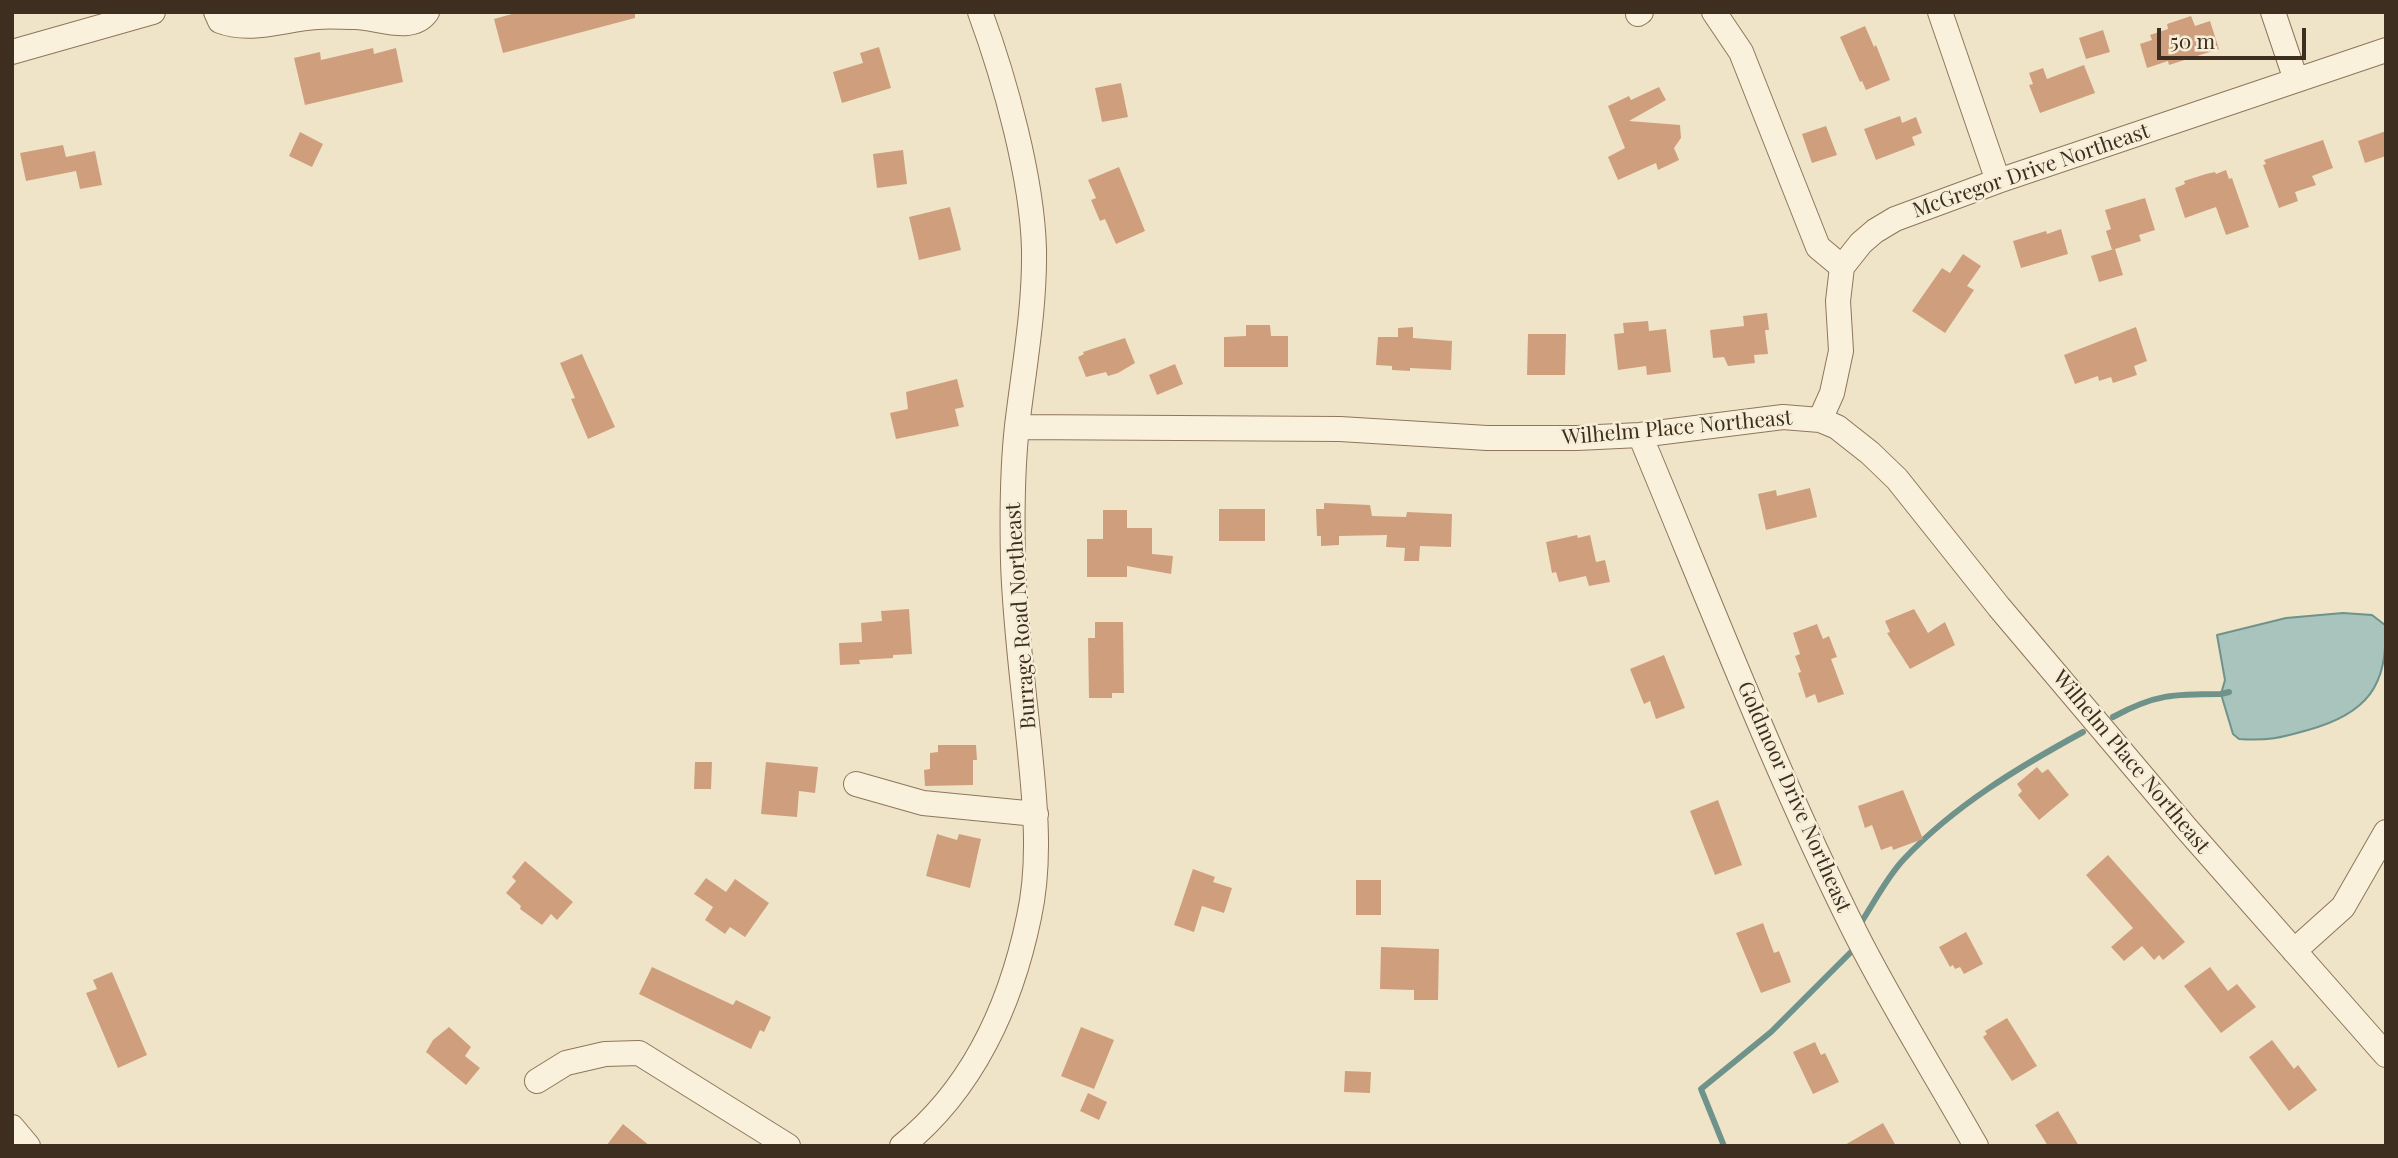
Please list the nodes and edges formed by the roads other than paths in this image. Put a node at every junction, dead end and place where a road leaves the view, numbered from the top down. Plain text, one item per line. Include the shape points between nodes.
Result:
1 (153, 12) edge
2 (216, 12) edge
3 (427, 12) edge
4 (980, 12) edge
5 (1714, 12) edge
6 (1940, 12) edge
7 (2273, 12) edge
8 (2386, 50) edge
9 (12, 52) edge
10 (2296, 80) junction
11 (1998, 181) junction
12 (1842, 267) junction
13 (1820, 421) junction
14 (1017, 427) junction
15 (1640, 435) junction
16 (856, 784) dead end
17 (1035, 814) junction
18 (2386, 832) edge
19 (2294, 951) junction
20 (2386, 1055) edge
21 (537, 1082) dead end
22 (12, 1127) edge
23 (28, 1146) edge
24 (788, 1146) edge
25 (902, 1146) edge
26 (1976, 1146) edge

1 - 9 street
2 - 3 street via 232,26 315,17 407,24
4 - 14 street, Burrage Road Northeast via 1016,137 1034,245
5 - 12 street via 1741,52 1818,247
6 - 11 street
7 - 10 street
8 - 10 street, McGregor Drive Northeast
10 - 11 street, McGregor Drive Northeast
11 - 12 street, McGregor Drive Northeast via 1895,219 1861,243
12 - 13 street via 1838,302 1841,351
13 - 15 street, Wilhelm Place Northeast via 1783,418
13 - 19 street, Wilhelm Place Northeast via 1849,435 1897,479 1999,607
14 - 15 street, Wilhelm Place Northeast via 1340,429 1488,438
14 - 17 street, Burrage Road Northeast via 1013,565
15 - 26 street, Goldmoor Drive Northeast via 1758,722 1855,932
16 - 17 street via 923,803
17 - 25 street, Burrage Road Northeast via 1030,915 998,1021 968,1075
18 - 19 street via 2343,907
19 - 20 street, Wilhelm Place Northeast
21 - 24 street via 565,1063 605,1054 639,1053
22 - 23 street

